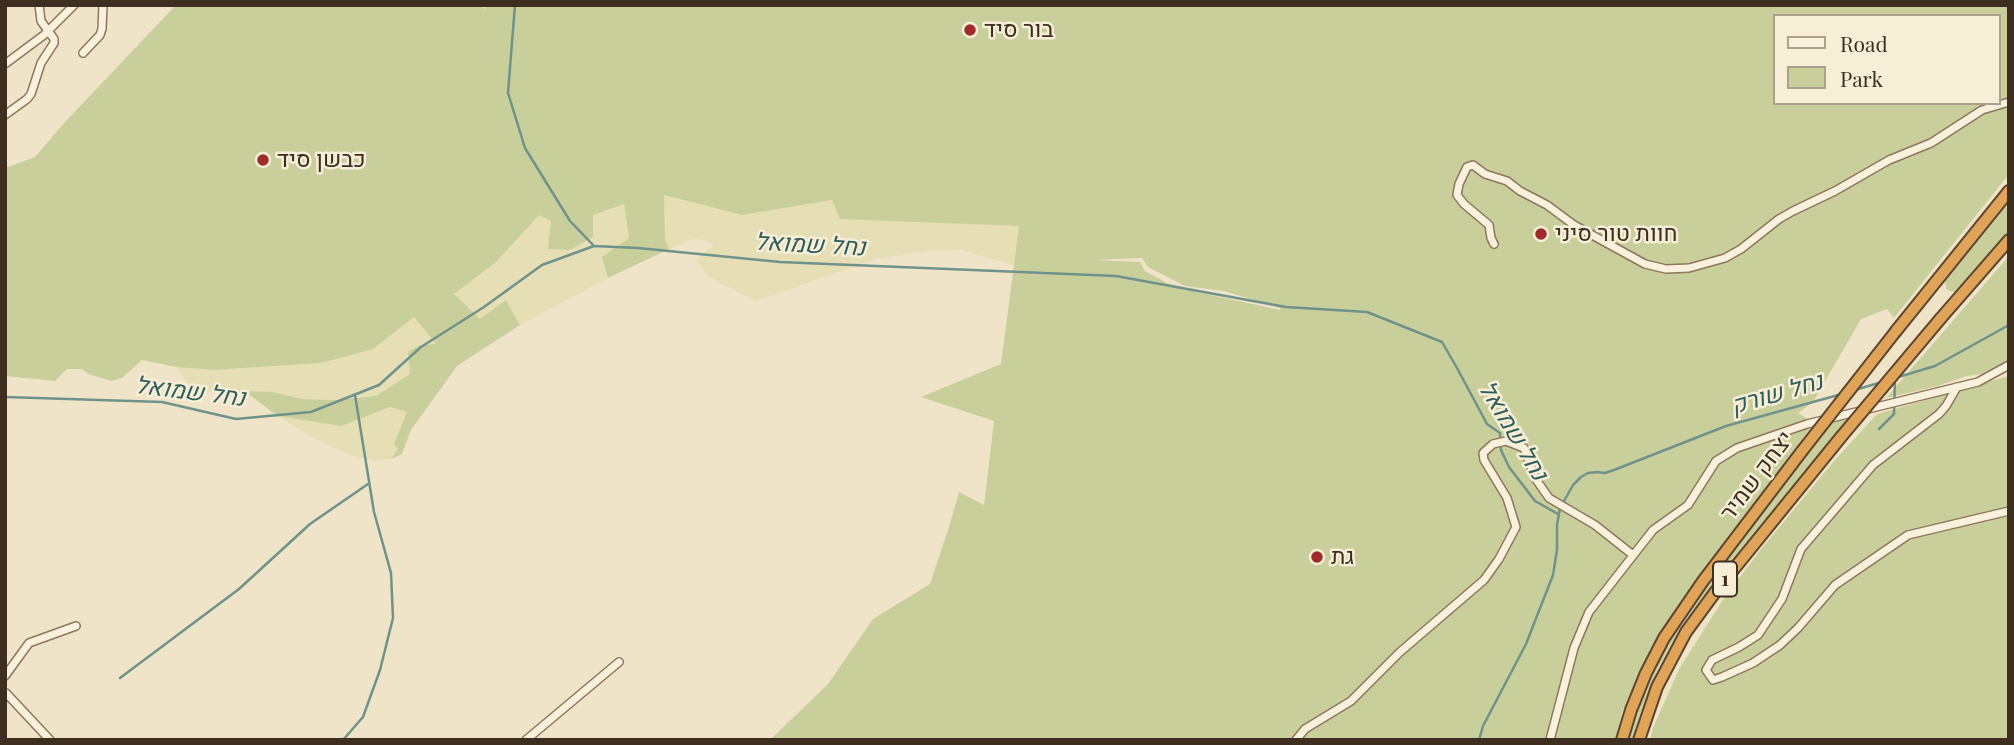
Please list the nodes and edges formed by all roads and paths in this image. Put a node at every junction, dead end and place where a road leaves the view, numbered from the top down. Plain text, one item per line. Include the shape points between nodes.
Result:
1 (39, 5) edge
2 (74, 5) edge
3 (103, 5) edge
4 (48, 31) junction
5 (83, 53) dead end
6 (5, 64) edge
7 (1999, 105) edge
8 (5, 115) edge
9 (2009, 191) edge
10 (2009, 240) edge
11 (1494, 244) dead end
12 (2009, 365) edge
13 (1957, 387) junction
14 (2009, 512) edge
15 (1633, 555) junction
16 (76, 626) dead end
17 (619, 662) dead end
18 (5, 676) edge
19 (6, 695) edge
20 (50, 740) edge
21 (526, 740) edge
22 (1296, 740) edge
23 (1550, 740) edge
24 (1622, 740) edge
25 (1639, 740) edge

1 - 4 street
2 - 4 street
3 - 5 street via 100,36
4 - 6 street
4 - 8 street via 54,43 41,63 31,94
7 - 11 street via 1793,211 1741,250 1689,268 1646,264 1473,165 1467,167 1457,195 1489,225
9 - 24 highway, יצחק שמיר / 1, bridge via 1703,581 1646,673
10 - 25 highway, יצחק שמיר / 1, bridge via 1716,591 1686,632 1657,687
12 - 13 street via 1978,382
13 - 14 street via 1939,414 1873,465 1801,549 1782,599 1758,635 1712,660 1706,670 1713,680 1753,663 1798,628 1835,585 1909,536
13 - 15 street via 1807,424 1737,448 1716,461 1688,505 1653,530
15 - 22 street via 1549,498 1535,478 1524,447 1506,441 1493,444 1483,453 1484,460 1507,498 1516,527 1499,559 1484,580 1350,701 1305,729
15 - 23 street via 1589,612 1574,648
16 - 18 street via 29,643
17 - 21 street
19 - 20 street

